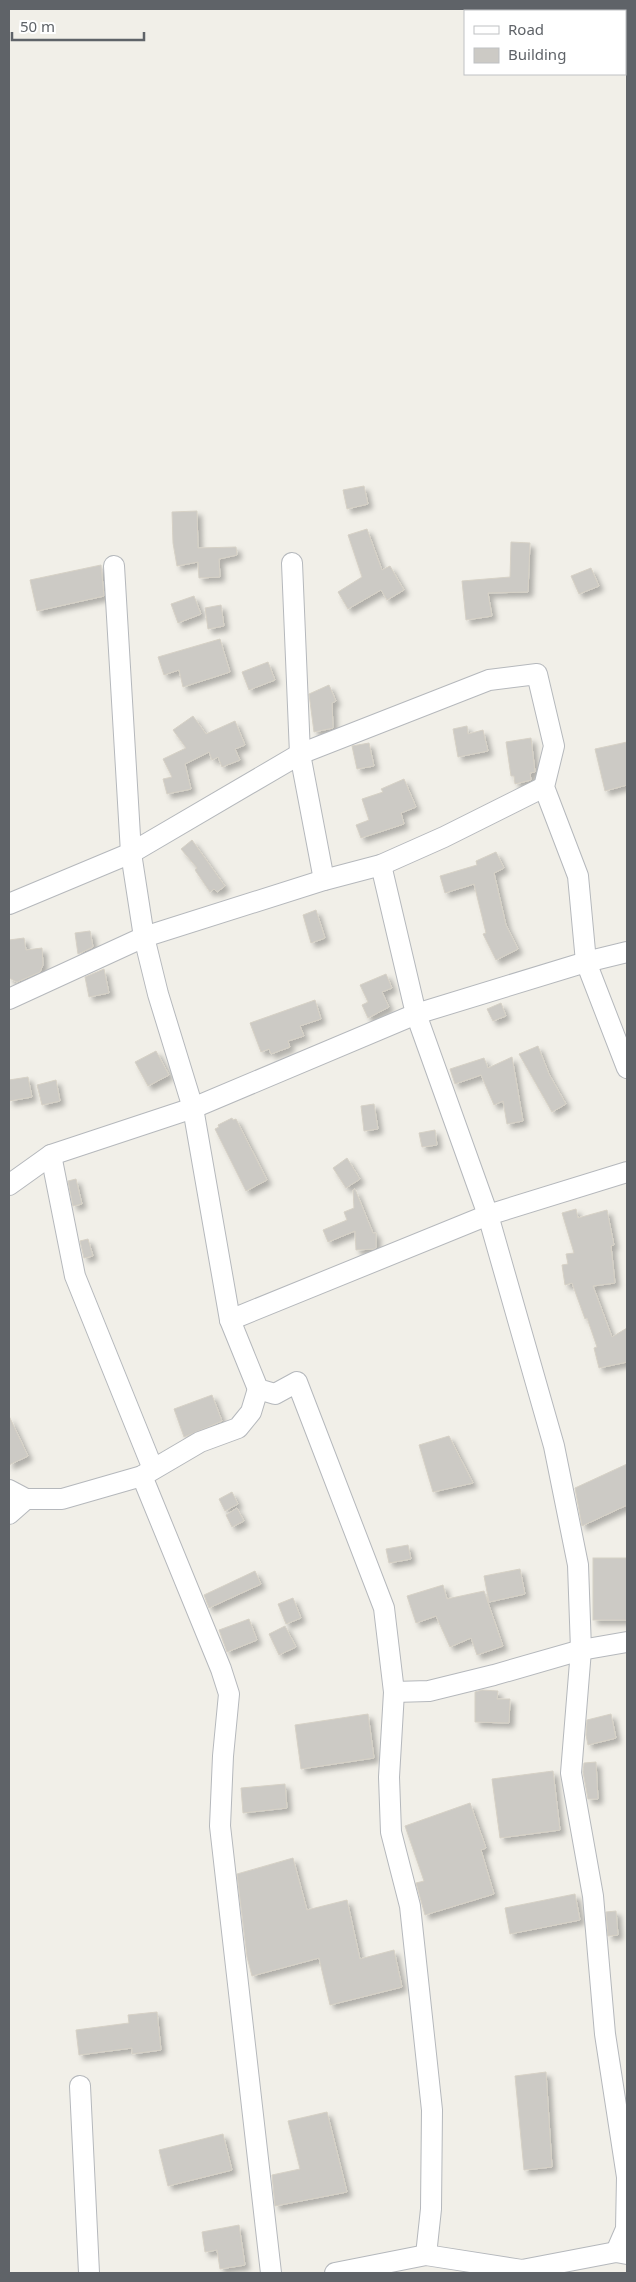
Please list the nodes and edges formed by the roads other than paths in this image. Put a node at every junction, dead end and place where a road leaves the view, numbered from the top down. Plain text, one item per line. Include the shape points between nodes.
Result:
1 (292, 563) dead end
2 (114, 566) dead end
3 (300, 754) junction
4 (544, 787) junction
5 (131, 853) junction
6 (381, 865) junction
7 (324, 880) junction
8 (9, 904) edge
9 (144, 937) junction
10 (627, 952) edge
11 (586, 962) junction
12 (9, 999) edge
13 (416, 1014) junction
14 (627, 1068) edge
15 (193, 1108) junction
16 (51, 1155) junction
17 (627, 1172) edge
18 (9, 1185) edge
19 (488, 1215) junction
20 (230, 1320) junction
21 (267, 1392) junction
22 (148, 1472) junction
23 (17, 1494) edge
24 (9, 1514) edge
25 (627, 1642) edge
26 (581, 1650) junction
27 (394, 1692) junction
28 (80, 2086) dead end
29 (626, 2232) edge
30 (621, 2253) edge
31 (426, 2255) junction
32 (89, 2273) edge
33 (271, 2273) edge
34 (335, 2273) edge

1 - 3 street
2 - 5 street
3 - 4 street via 489,680 537,674 554,746
3 - 5 street
3 - 7 street
4 - 6 street
4 - 11 street via 578,876
5 - 8 street
5 - 9 street
6 - 7 street
6 - 13 street
7 - 9 street
9 - 12 street
9 - 15 street
10 - 11 street
11 - 13 street
11 - 14 street
13 - 15 street
13 - 19 street
15 - 16 street
15 - 20 street
16 - 18 street
16 - 22 street via 75,1276
17 - 19 street
19 - 20 street
19 - 26 street via 554,1446 578,1565
20 - 21 street
21 - 22 street via 238,1428 200,1442
21 - 27 street via 297,1382 384,1608
22 - 23 street via 62,1499
22 - 33 street via 229,1694 222,1756 220,1826
23 - 24 street
25 - 26 street
26 - 27 street via 428,1691
26 - 29 street via 571,1773 593,1896 605,2034 627,2177
27 - 31 street via 389,1777 391,1832 410,1906 432,2110 431,2209
28 - 32 street
29 - 30 street
30 - 31 street via 522,2270
31 - 34 street

